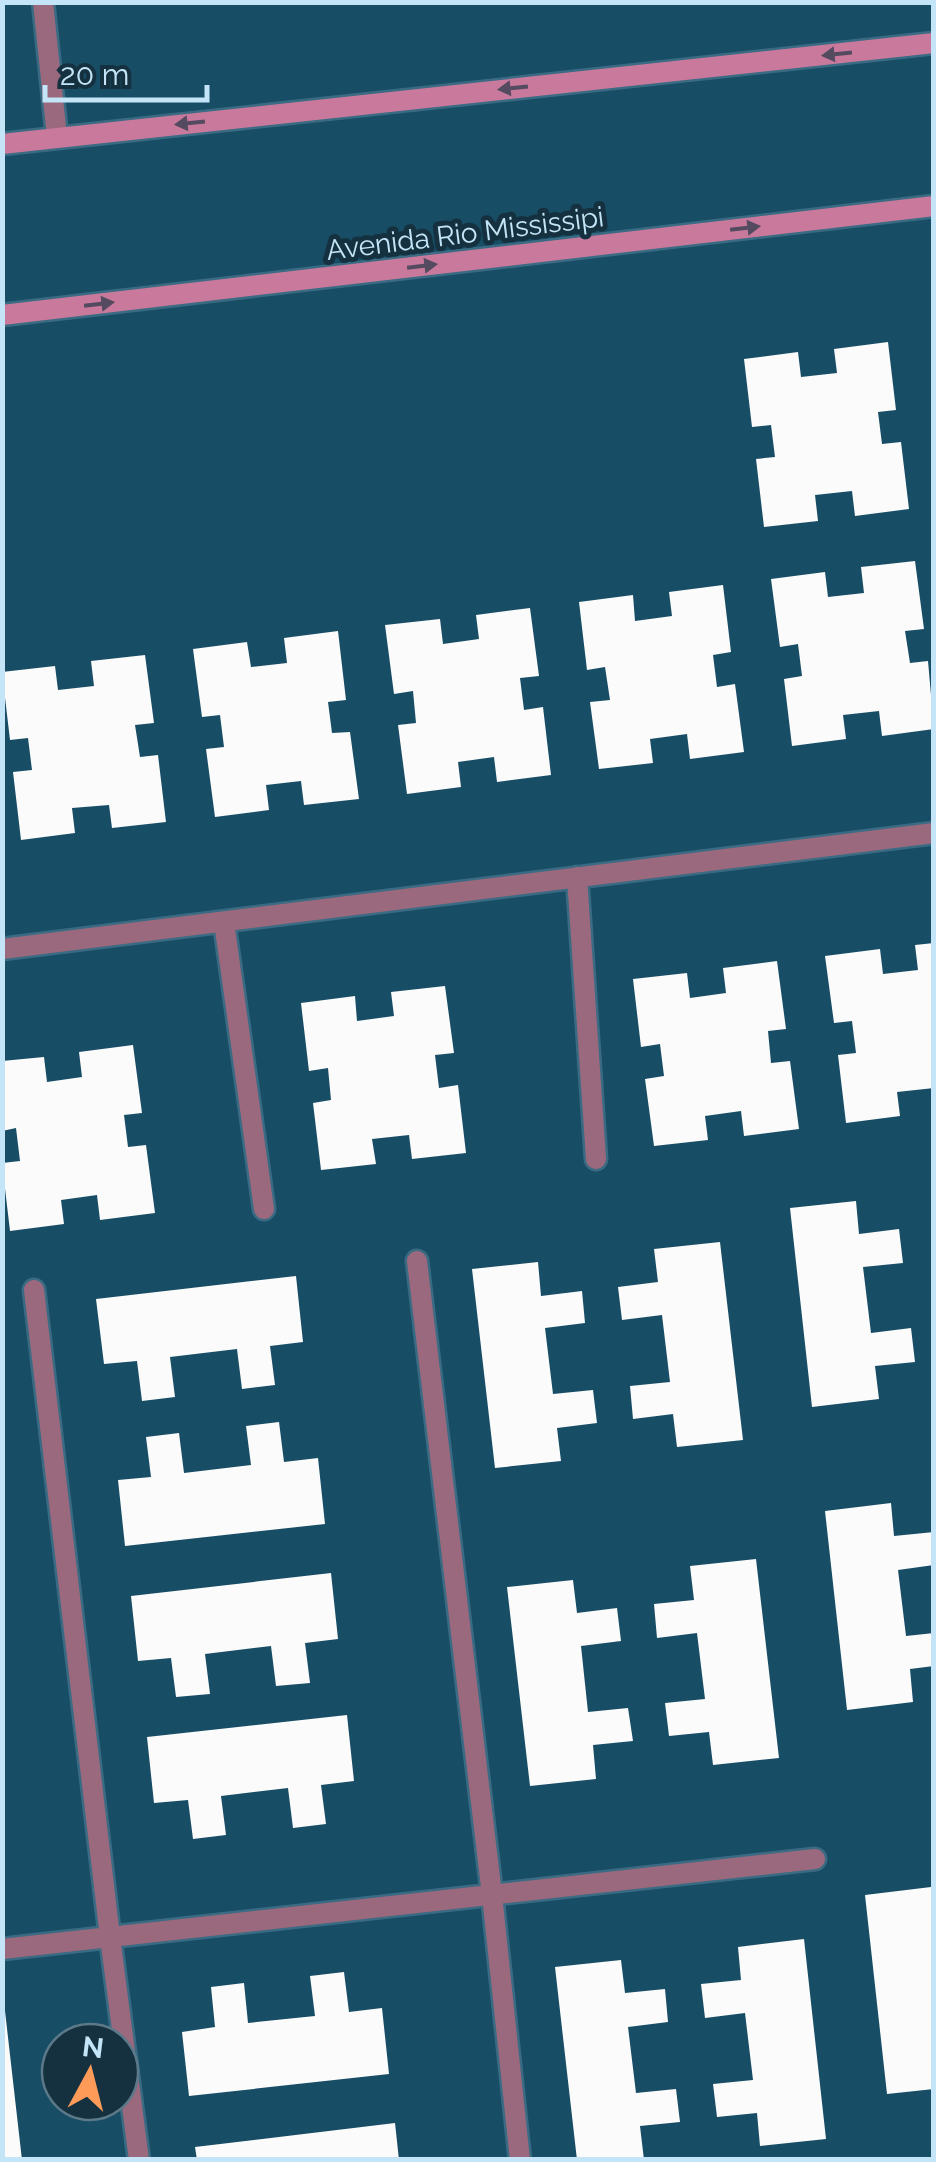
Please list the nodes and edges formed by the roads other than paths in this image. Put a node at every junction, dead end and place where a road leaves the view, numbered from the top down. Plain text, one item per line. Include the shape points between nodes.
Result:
1 (43, 2) edge
2 (934, 43) edge
3 (57, 137) junction
4 (2, 144) edge
5 (934, 206) edge
6 (2, 315) edge
7 (934, 833) edge
8 (576, 878) junction
9 (224, 922) junction
10 (2, 949) edge
11 (596, 1159) dead end
12 (264, 1209) dead end
13 (417, 1262) dead end
14 (34, 1290) dead end
15 (815, 1859) dead end
16 (492, 1895) junction
17 (110, 1937) junction
18 (2, 1949) edge
19 (139, 2160) edge
20 (520, 2160) edge

1 - 3 street
2 -> 3 main road
3 - 4 main road
6 -> 5 main road, Avenida Rio Mississipi
7 - 8 street
8 - 9 street
8 - 11 street
9 - 10 street
9 - 12 street
13 - 16 street
14 - 17 street
15 - 16 street
16 - 17 street
16 - 20 street
17 - 18 street
17 - 19 street

